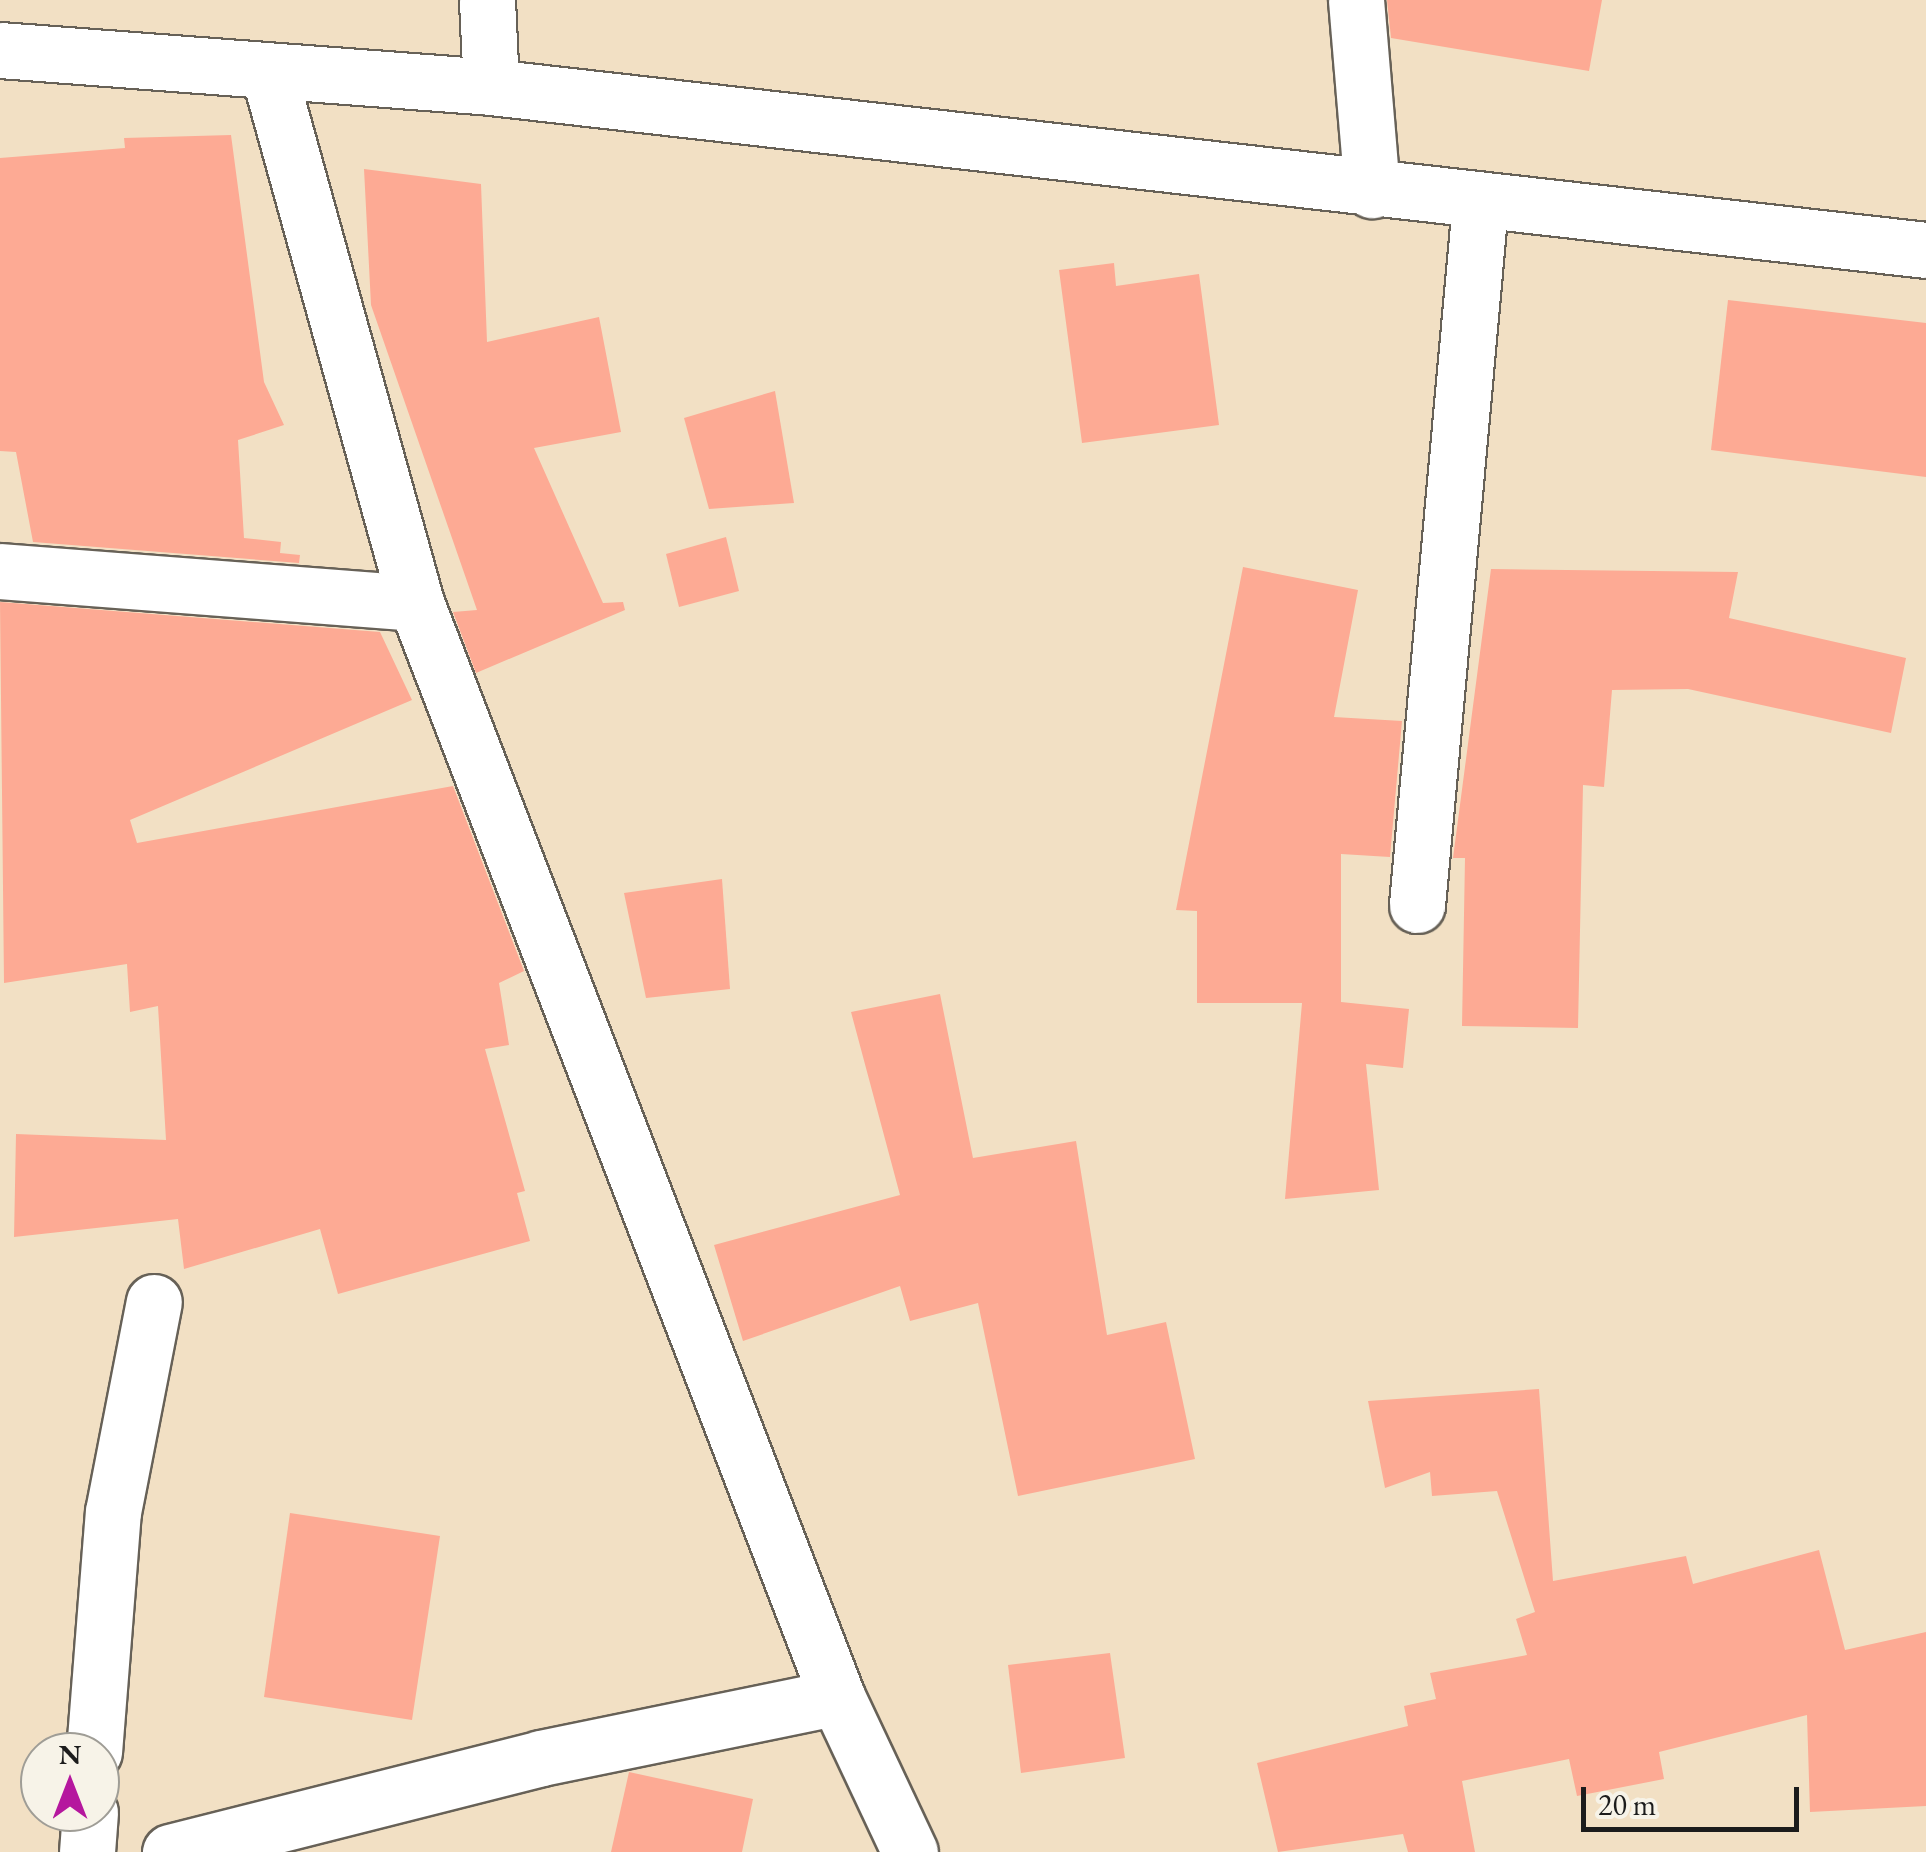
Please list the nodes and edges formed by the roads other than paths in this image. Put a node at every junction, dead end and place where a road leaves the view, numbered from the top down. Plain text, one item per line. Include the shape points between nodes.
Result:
1 (487, 0) edge
2 (1356, 0) edge
3 (0, 50) edge
4 (269, 74) junction
5 (491, 87) junction
6 (1372, 190) junction
7 (1480, 205) junction
8 (1926, 250) edge
9 (0, 571) edge
10 (416, 603) junction
11 (1417, 905) dead end
12 (154, 1302) dead end
13 (837, 1698) junction
14 (96, 1732) edge
15 (170, 1852) edge
16 (910, 1852) edge

1 - 5 street
2 - 6 street
3 - 4 street
4 - 5 street
4 - 10 street
5 - 6 street
6 - 7 street
7 - 8 street
7 - 11 street
9 - 10 street
10 - 13 street
12 - 14 street via 112,1512
13 - 15 street via 541,1758
13 - 16 street

